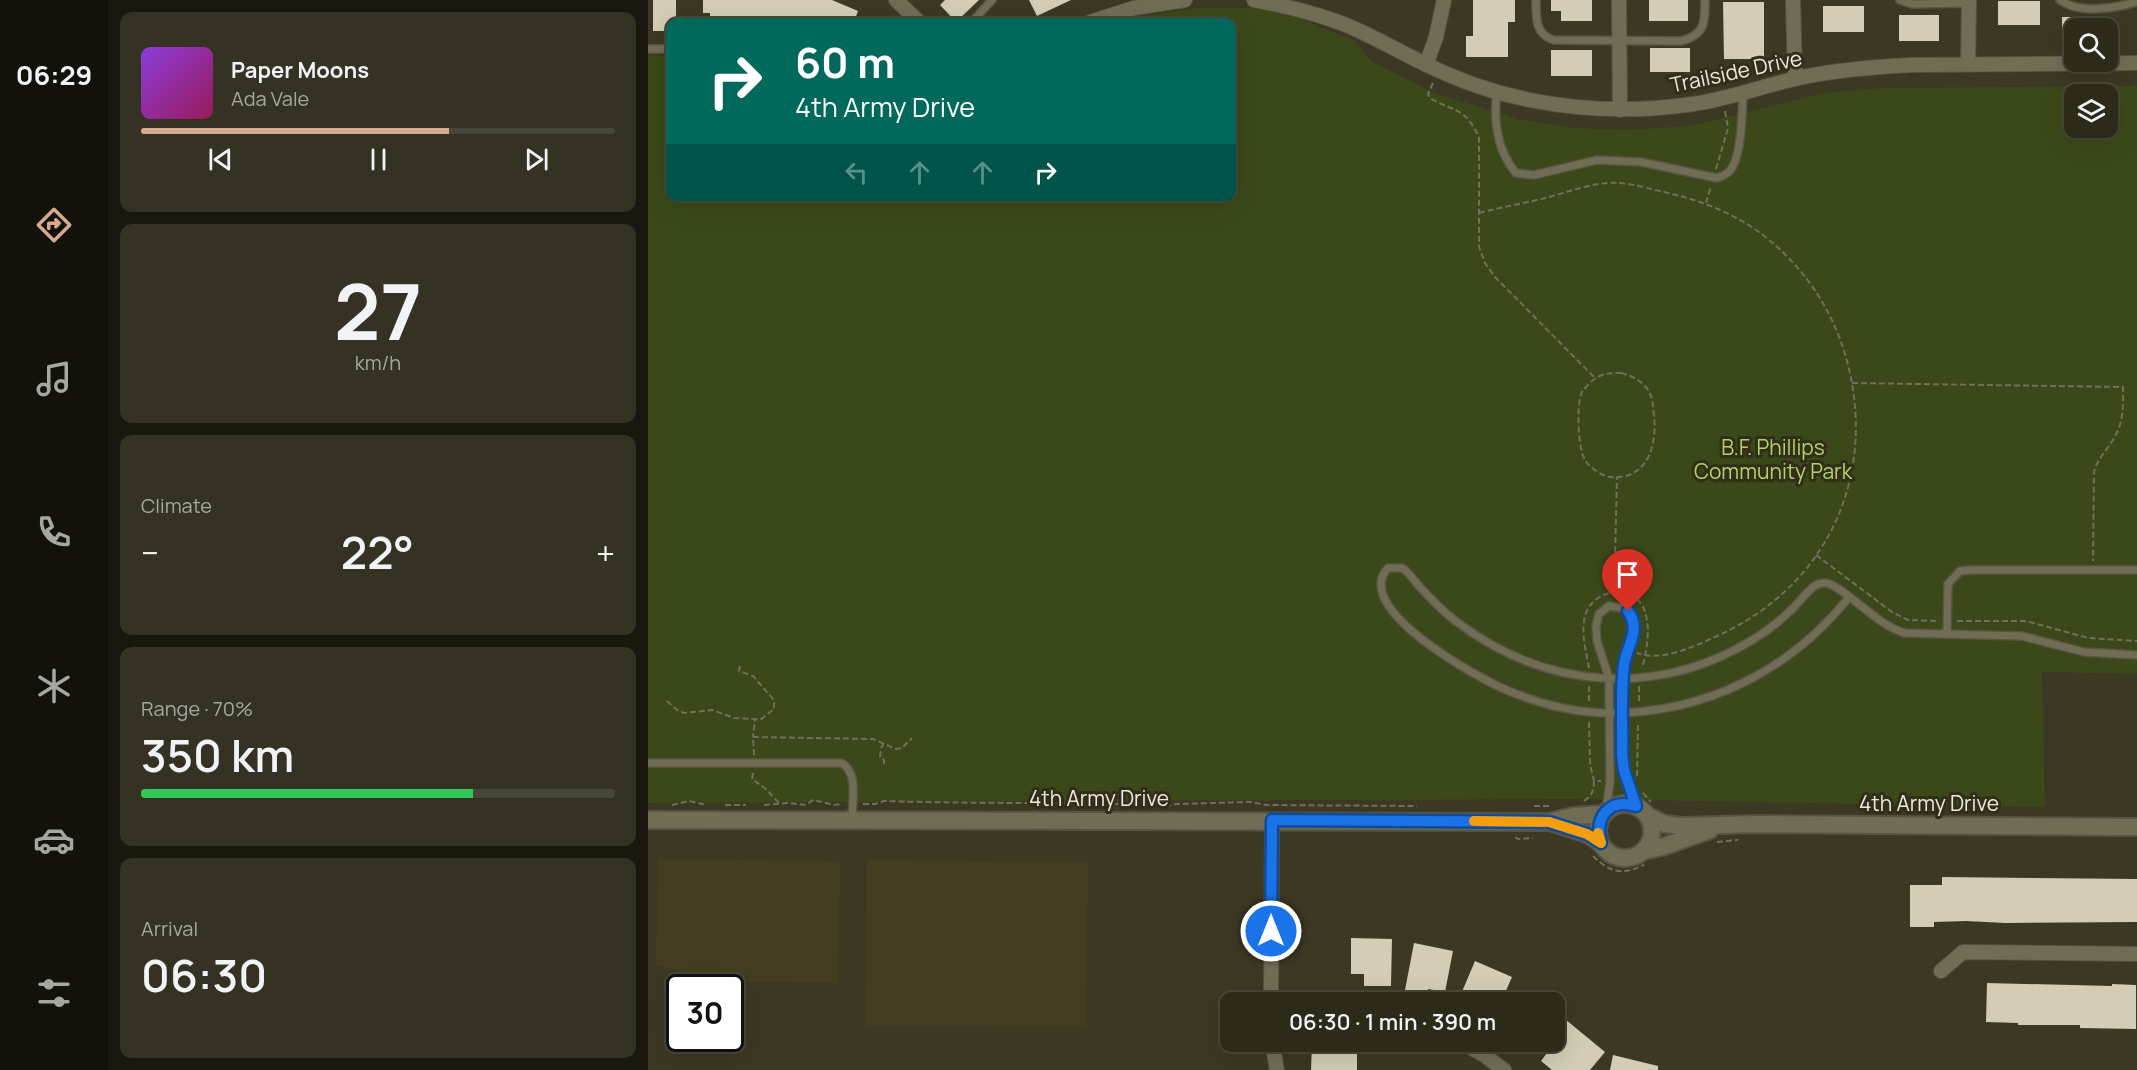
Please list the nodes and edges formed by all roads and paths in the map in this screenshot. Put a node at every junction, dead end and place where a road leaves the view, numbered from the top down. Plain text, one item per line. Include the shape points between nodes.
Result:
1 (896, 0) edge
2 (992, 0) edge
3 (1185, 0) edge
4 (1444, 0) edge
5 (1536, 0) edge
6 (1619, 0) edge
7 (1705, 0) edge
8 (1794, 0) edge
9 (1900, 0) edge
10 (2060, 0) edge
11 (1263, 1) edge
12 (1969, 1) edge
13 (2137, 2) edge
14 (915, 18) edge
15 (976, 18) edge
16 (1103, 18) edge
17 (1619, 40) junction
18 (648, 49) edge
19 (666, 49) edge
20 (2137, 63) edge
21 (1968, 64) junction
22 (1426, 65) junction
23 (1795, 79) junction
24 (1432, 83) dead end
25 (1497, 92) junction
26 (1743, 93) junction
27 (1620, 110) junction
28 (1725, 111) dead end
29 (1714, 177) junction
30 (1706, 203) junction
31 (1479, 213) junction
32 (1595, 378) junction
33 (1852, 383) junction
34 (1617, 477) junction
35 (1816, 555) junction
36 (2093, 570) junction
37 (2137, 570) edge
38 (1849, 597) junction
39 (1614, 606) junction
40 (1948, 621) junction
41 (1947, 634) junction
42 (2137, 641) edge
43 (1629, 650) junction
44 (2137, 655) edge
45 (740, 666) dead end
46 (1609, 678) junction
47 (1623, 678) junction
48 (667, 701) dead end
49 (1609, 713) junction
50 (1623, 713) junction
51 (754, 719) junction
52 (753, 737) junction
53 (912, 738) dead end
54 (884, 743) junction
55 (648, 763) edge
56 (753, 763) junction
57 (884, 767) dead end
58 (780, 803) junction
59 (662, 805) dead end
60 (720, 805) dead end
61 (749, 805) dead end
62 (758, 805) dead end
63 (710, 806) dead end
64 (1420, 806) dead end
65 (1642, 811) junction
66 (852, 812) junction
67 (1300, 813) junction
68 (1605, 813) junction
69 (648, 820) edge
70 (1272, 820) junction
71 (1549, 822) junction
72 (1721, 825) junction
73 (2137, 827) edge
74 (1539, 837) dead end
75 (1518, 839) dead end
76 (1736, 841) dead end
77 (1709, 843) dead end
78 (1596, 849) junction
79 (1646, 857) junction
80 (2137, 954) edge
81 (1941, 971) dead end
82 (1271, 992) edge
83 (1274, 1052) edge
84 (1479, 1052) edge
85 (1277, 1070) edge
86 (1503, 1070) edge

1 - 14 street
2 - 15 lane
3 - 16 street via 1134,8
4 - 22 street
5 - 17 lane via 1537,25 1547,38
6 - 17 street
7 - 17 lane via 1703,24 1693,38
8 - 23 street
9 - 12 lane via 1912,4
10 - 13 lane via 2070,7 2114,8
11 - 22 street, Trailside Drive via 1327,17
12 - 21 street
17 - 27 street
18 - 19 lane
20 - 21 street, Trailside Drive
21 - 23 street, Trailside Drive via 1876,67
22 - 25 street, Trailside Drive
23 - 26 street, Trailside Drive
24 - 31 path via 1430,98 1465,115 1479,137
25 - 27 street, Trailside Drive via 1560,105
25 - 29 lane via 1495,126 1506,161 1516,173 1534,175 1597,160 1641,162
26 - 27 street, Trailside Drive via 1693,104
26 - 29 lane via 1739,143 1732,168 1725,175
28 - 29 path via 1728,128
29 - 30 path
30 - 31 path via 1619,183 1570,189
30 - 33 path via 1762,234 1807,278 1840,336
31 - 32 path via 1479,247 1485,263
32 - 34 path via 1580,400 1581,447 1584,459 1598,473
32 - 34 path via 1621,373 1632,376 1653,400 1656,431 1648,459 1634,473
33 - 35 path via 1857,422 1854,461 1837,521
33 - 36 path via 2123,387 2124,413 2118,432 2097,461 2094,472
34 - 39 path
35 - 40 path via 1892,612 1908,620
35 - 43 path via 1779,596 1749,619 1717,636 1648,657
36 - 37 lane
36 - 40 lane via 1960,572 1948,584
38 - 41 lane via 1892,630
38 - 47 lane via 1829,584 1816,585 1778,621 1728,653 1670,674
38 - 50 lane via 1791,655 1753,679 1689,704
39 - 43 lane via 1623,608 1632,619
39 - 46 lane via 1602,611 1596,621 1597,641
40 - 41 lane
40 - 42 path via 2026,621 2088,638
41 - 44 lane via 2022,636 2084,652
43 - 47 lane
45 - 51 path via 739,671 753,676 774,700 774,709 760,720
46 - 47 lane
46 - 49 lane
46 - 49 lane via 1556,671 1513,656 1455,621 1407,571 1394,567 1383,573 1380,589 1384,601 1432,647 1468,672 1532,700
47 - 50 lane
48 - 51 path via 684,713 712,710 734,718
49 - 50 lane
49 - 68 lane via 1610,782
50 - 65 lane via 1624,770
51 - 52 path
52 - 54 path via 859,738
52 - 56 path
53 - 54 path via 902,748
54 - 57 path via 879,754
55 - 56 lane
56 - 58 path via 752,779
56 - 66 lane via 841,763 853,776
58 - 62 path
58 - 66 path via 806,805 813,800
59 - 63 path via 689,801
60 - 61 path
64 - 67 path
65 - 68 street, 4th Army Drive via 1620,804
65 - 72 street, 4th Army Drive via 1665,824
65 - 79 street via 1652,831
66 - 67 path via 884,801 1167,806 1250,802
66 - 69 street, 4th Army Drive
66 - 70 street, 4th Army Drive
67 - 70 street, 4th Army Drive
67 - 71 street, 4th Army Drive
68 - 71 street, 4th Army Drive
68 - 78 street via 1599,823
70 - 82 street
71 - 78 street, 4th Army Drive via 1587,834
72 - 73 street, 4th Army Drive
72 - 79 street, 4th Army Drive
74 - 75 path
76 - 77 path
78 - 79 street, 4th Army Drive via 1620,857
78 - 79 path via 1604,867 1623,872 1632,871
80 - 81 street via 1963,952
83 - 85 street
84 - 86 street

